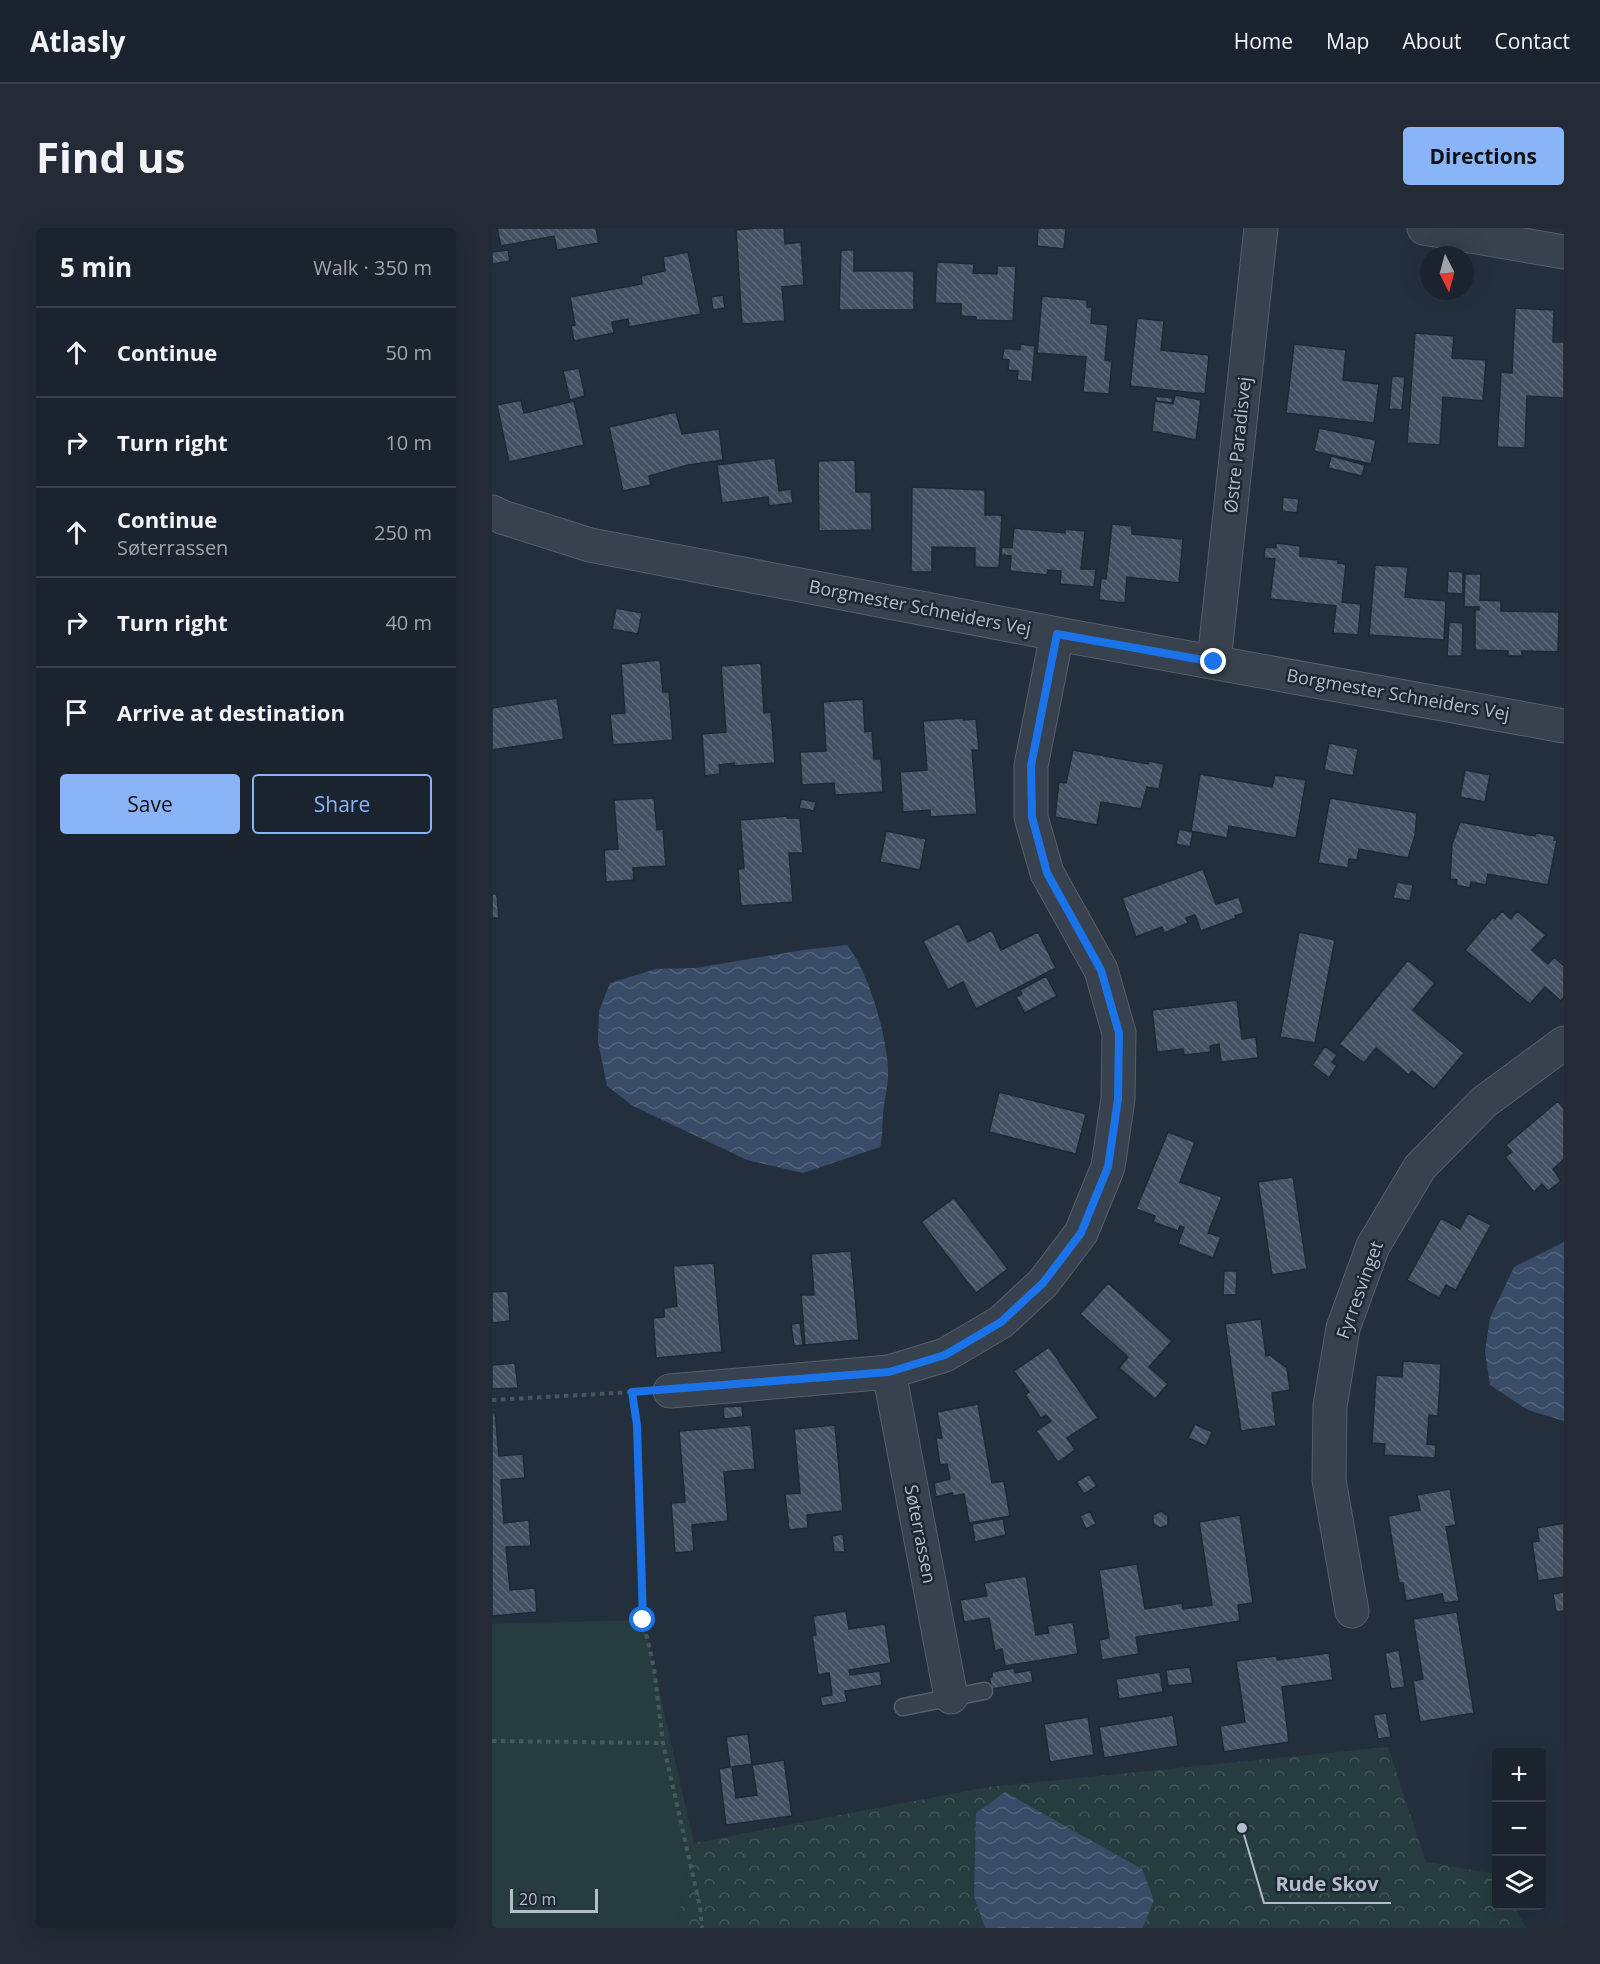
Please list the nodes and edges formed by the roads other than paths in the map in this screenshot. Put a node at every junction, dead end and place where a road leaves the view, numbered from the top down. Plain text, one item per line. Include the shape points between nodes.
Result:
1 (1261, 228) edge
2 (1424, 228) edge
3 (1564, 252) edge
4 (492, 512) edge
5 (1057, 634) junction
6 (1214, 662) junction
7 (1564, 726) edge
8 (1564, 1042) edge
9 (889, 1372) junction
10 (670, 1390) road end
11 (1352, 1611) dead end
12 (984, 1691) dead end
13 (951, 1697) junction
14 (903, 1707) dead end

1 - 6 street, Østre Paradisvej
2 - 3 street
4 - 5 street, Borgmester Schneiders Vej via 590,545
5 - 6 street, Borgmester Schneiders Vej
5 - 9 street via 1031,766 1032,817 1047,873 1101,970 1119,1033 1118,1099 1108,1167 1081,1233 1043,1283 1001,1322 945,1355
6 - 7 street, Borgmester Schneiders Vej
8 - 11 street, Fyrresvinget via 1484,1102 1420,1167 1373,1246 1343,1328 1330,1406 1329,1480
9 - 10 street
9 - 13 street, Søterrassen
12 - 13 lane
13 - 14 lane

